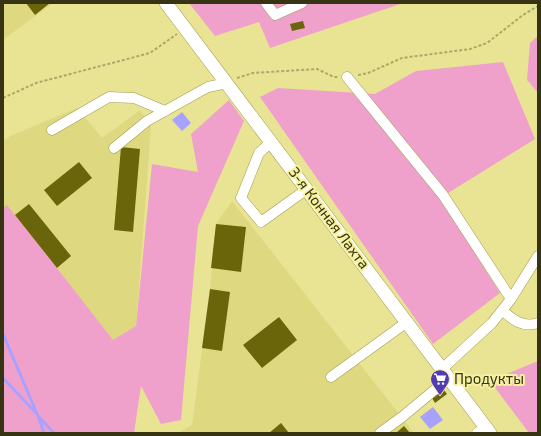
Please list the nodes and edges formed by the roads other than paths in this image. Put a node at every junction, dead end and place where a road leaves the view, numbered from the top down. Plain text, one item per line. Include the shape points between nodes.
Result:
1 (166, 3) edge
2 (266, 3) edge
3 (302, 3) edge
4 (346, 78) road end
5 (227, 83) junction
6 (165, 111) junction
7 (52, 130) dead end
8 (272, 142) junction
9 (114, 148) dead end
10 (307, 189) junction
11 (538, 256) edge
12 (511, 299) junction
13 (502, 310) junction
14 (407, 322) junction
15 (536, 325) edge
16 (445, 374) junction
17 (331, 376) dead end
18 (484, 431) edge
19 (380, 433) edge

1 - 5 main road, 3-я Конная Лахта
2 - 3 street via 275,15
4 - 12 street via 443,195
5 - 6 street via 208,87
5 - 8 main road, 3-я Конная Лахта
6 - 7 street via 134,98 109,97
6 - 9 street via 147,121
8 - 10 main road, 3-я Конная Лахта
8 - 10 street via 259,153 241,198 261,222
10 - 14 main road, 3-я Конная Лахта
11 - 12 street
12 - 13 street
13 - 15 street via 513,320
13 - 16 street
14 - 16 main road, 3-я Конная Лахта
14 - 17 street
16 - 18 main road, 3-я Конная Лахта
16 - 19 street via 402,417

